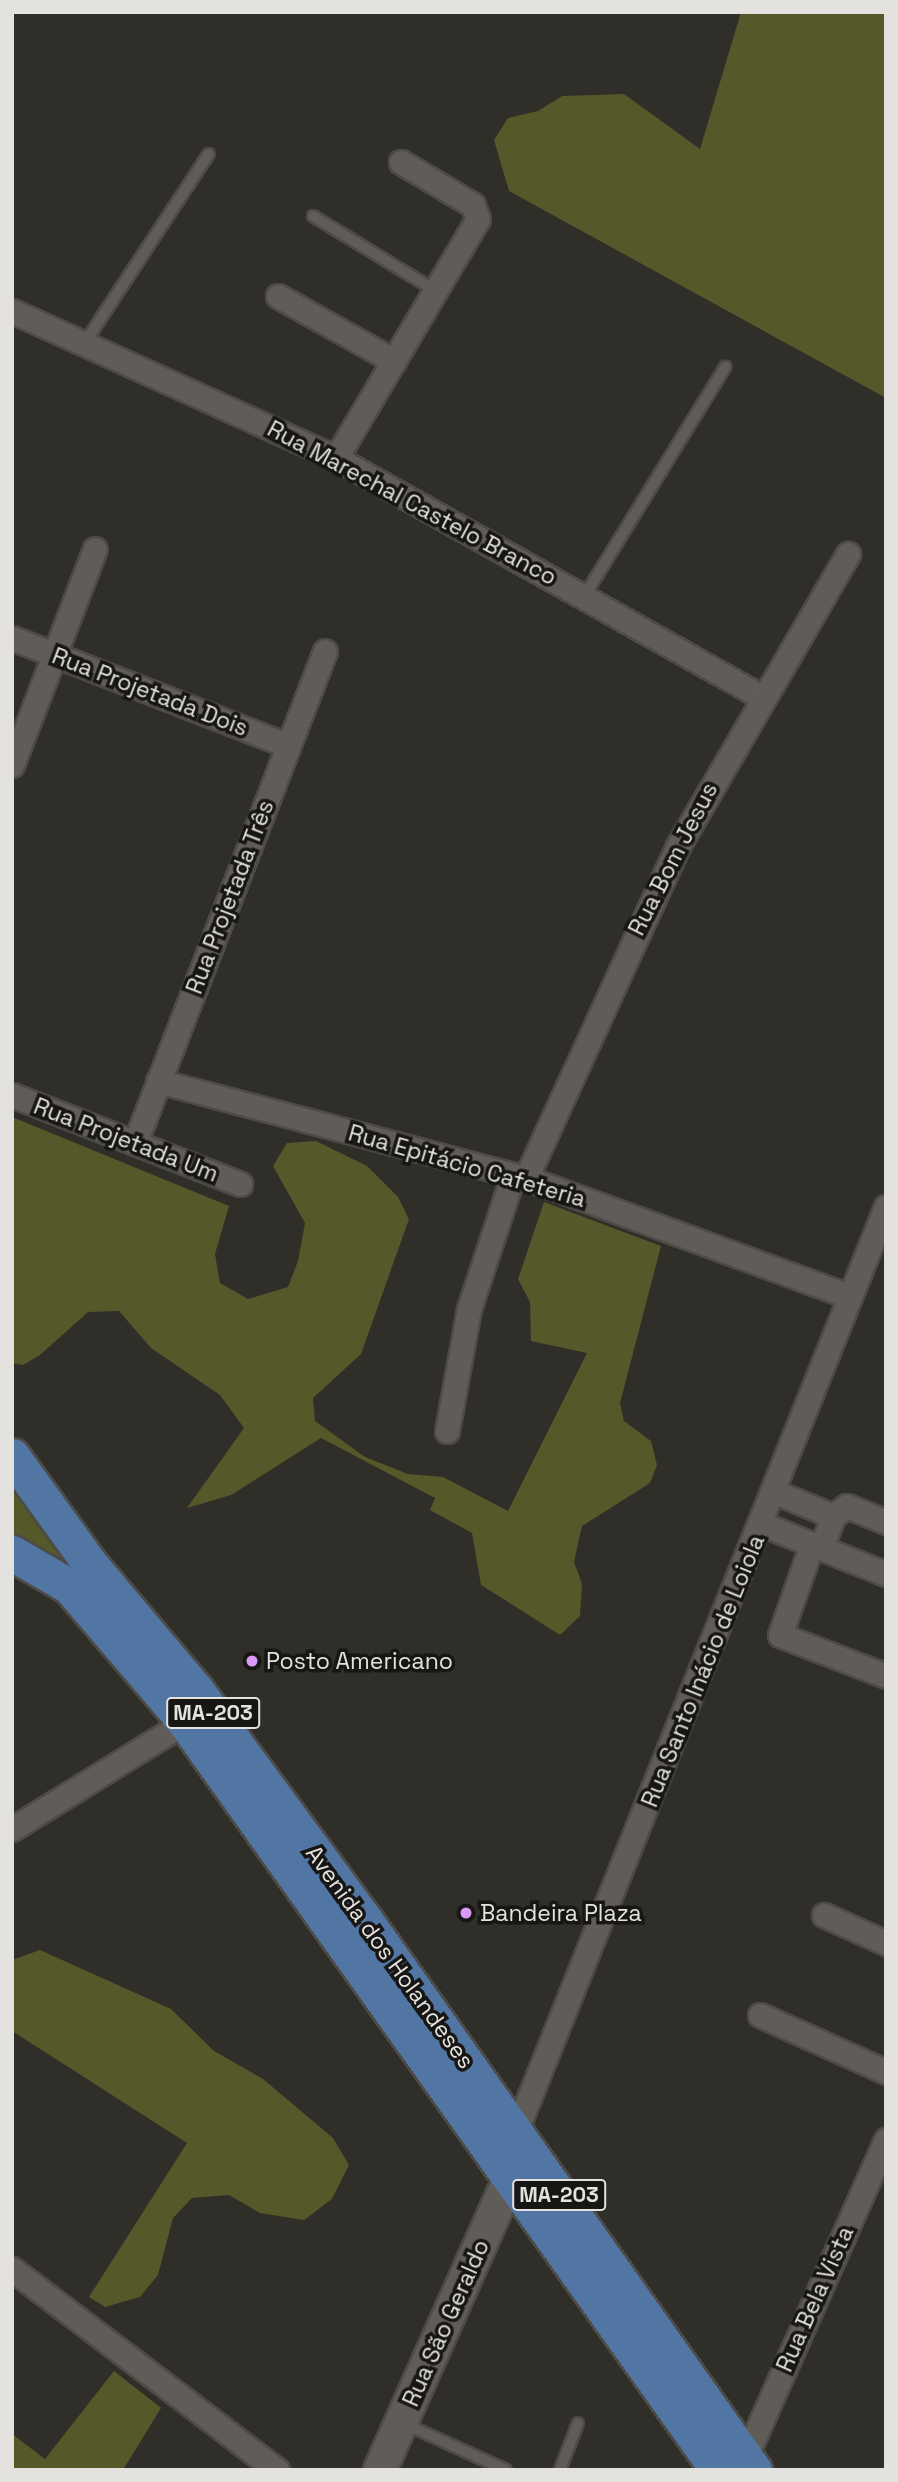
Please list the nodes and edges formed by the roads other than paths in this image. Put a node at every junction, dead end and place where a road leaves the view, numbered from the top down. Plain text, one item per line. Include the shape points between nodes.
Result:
1 (209, 154) dead end
2 (401, 162) dead end
3 (313, 216) dead end
4 (436, 291) junction
5 (278, 296) dead end
6 (12, 311) edge
7 (84, 344) junction
8 (394, 361) junction
9 (725, 367) dead end
10 (336, 458) junction
11 (94, 549) dead end
12 (848, 554) dead end
13 (585, 595) junction
14 (12, 638) edge
15 (325, 651) dead end
16 (54, 654) junction
17 (763, 698) junction
18 (289, 746) junction
19 (12, 765) edge
20 (158, 1081) junction
21 (12, 1095) edge
22 (135, 1143) junction
23 (520, 1177) junction
24 (240, 1184) dead end
25 (886, 1207) edge
26 (849, 1296) junction
27 (447, 1431) dead end
28 (12, 1457) edge
29 (775, 1492) junction
30 (833, 1516) junction
31 (886, 1522) edge
32 (762, 1524) junction
33 (816, 1546) junction
34 (12, 1553) edge
35 (886, 1574) edge
36 (886, 1676) edge
37 (185, 1722) junction
38 (12, 1829) edge
39 (824, 1915) dead end
40 (886, 1943) edge
41 (760, 2015) dead end
42 (886, 2073) edge
43 (515, 2133) junction
44 (886, 2140) edge
45 (511, 2176) junction
46 (12, 2269) edge
47 (401, 2422) junction
48 (579, 2423) dead end
49 (739, 2466) edge
50 (277, 2470) edge
51 (380, 2470) edge
52 (506, 2470) edge
53 (560, 2470) edge

1 - 7 lane
2 - 4 street via 478,210
3 - 4 lane
4 - 8 street
5 - 8 street
6 - 7 street, Rua Marechal Castelo Branco
7 - 10 street, Rua Marechal Castelo Branco
8 - 10 street
9 - 13 lane
10 - 13 street, Rua Marechal Castelo Branco
11 - 16 street
12 - 17 street, Rua Bom Jesus
13 - 17 street, Rua Marechal Castelo Branco
14 - 16 street, Rua Projetada Dois
15 - 18 street, Rua Projetada Três
16 - 18 street, Rua Projetada Dois
16 - 19 street
17 - 23 street, Rua Bom Jesus via 636,928
18 - 20 street, Rua Projetada Três
20 - 22 street, Rua Projetada Três
20 - 23 street, Rua Epitácio Cafeteria
21 - 22 street, Rua Projetada Um
22 - 24 street, Rua Projetada Um
23 - 26 street, Rua Epitácio Cafeteria
23 - 27 street, Rua Bom Jesus via 469,1309
25 - 26 street, Rua Santo Inácio de Loiola
26 - 29 street, Rua Santo Inácio de Loiola
28 - 43 main road, Avenida dos Holandeses / MA-203 via 90,1564 196,1690
29 - 30 street
29 - 32 street, Rua Santo Inácio de Loiola
30 - 31 street via 847,1506
30 - 33 street
32 - 33 street
32 - 43 street, Rua Santo Inácio de Loiola
33 - 35 street
33 - 36 street via 780,1635
34 - 37 main road, Avenida dos Holandeses / MA-203 via 69,1586
37 - 38 street
37 - 45 main road, Avenida dos Holandeses / MA-203
39 - 40 street
41 - 42 street
43 - 49 main road, Avenida dos Holandeses / MA-203
44 - 49 street, Rua Bela Vista
45 - 47 street, Rua São Geraldo
45 - 49 main road, Avenida dos Holandeses / MA-203
46 - 50 street
47 - 51 street, Rua São Geraldo
47 - 52 lane
48 - 53 lane

